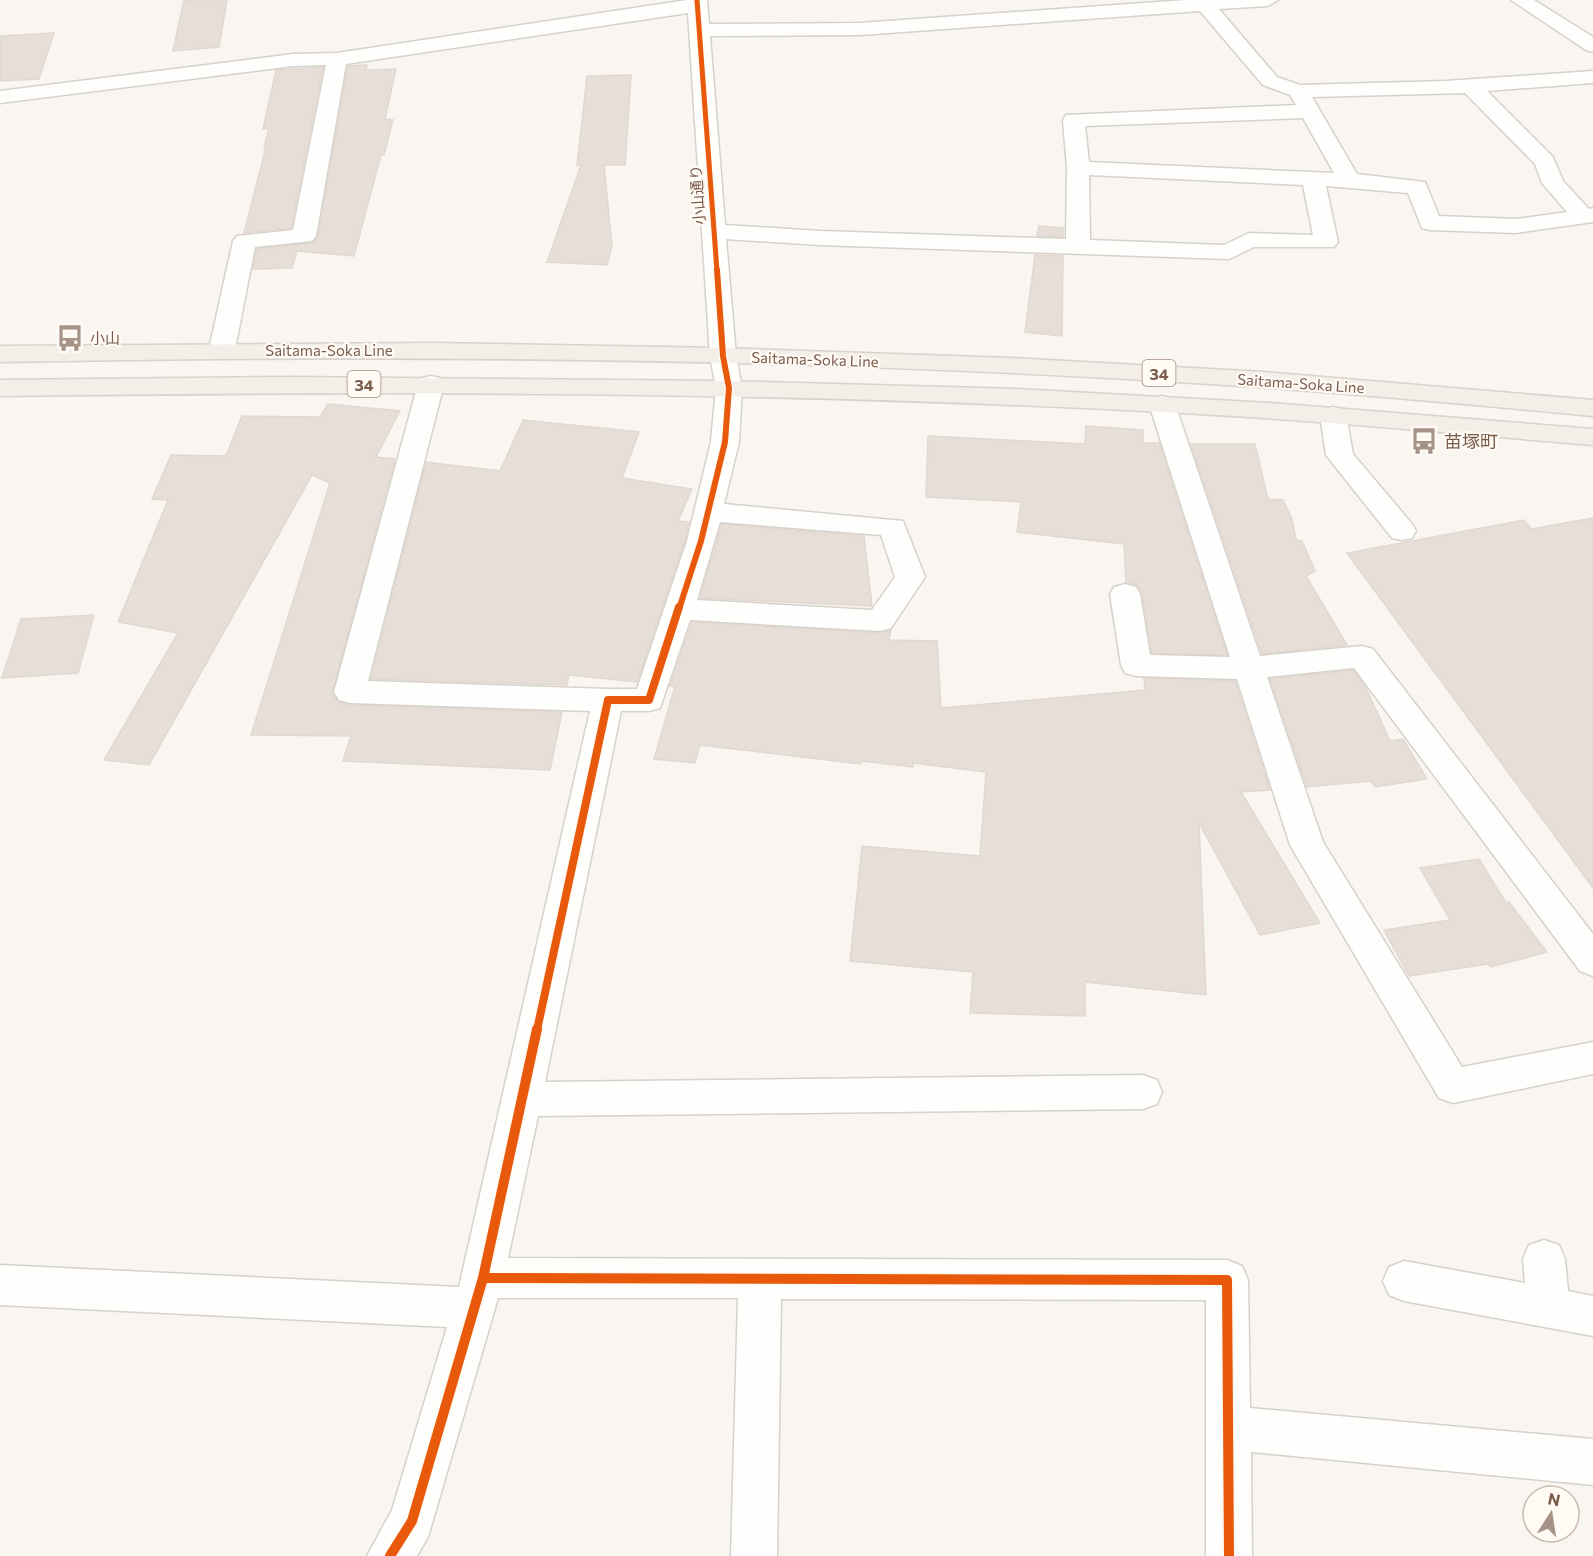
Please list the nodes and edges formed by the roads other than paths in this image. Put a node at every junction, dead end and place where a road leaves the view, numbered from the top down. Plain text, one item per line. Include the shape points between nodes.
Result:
1 (1268, 0) edge
2 (1521, 0) edge
3 (1229, 2) edge
4 (698, 4) edge
5 (1206, 6) junction
6 (1076, 7) edge
7 (700, 30) junction
8 (1593, 46) edge
9 (337, 59) junction
10 (1593, 77) edge
11 (1472, 88) junction
12 (1298, 91) junction
13 (0, 97) edge
14 (1310, 111) junction
15 (1078, 168) junction
16 (1313, 179) junction
17 (1349, 180) junction
18 (1589, 216) edge
19 (713, 231) junction
20 (1078, 246) junction
21 (222, 349) junction
22 (0, 354) edge
23 (726, 372) junction
24 (430, 384) junction
25 (0, 388) edge
26 (1162, 404) junction
27 (1593, 408) edge
28 (1333, 415) junction
29 (1593, 437) edge
30 (708, 512) junction
31 (1402, 531) dead end
32 (1125, 594) dead end
33 (679, 609) junction
34 (1248, 668) junction
35 (608, 700) junction
36 (1593, 961) edge
37 (1593, 1058) edge
38 (1143, 1092) dead end
39 (521, 1099) junction
40 (1544, 1259) dead end
41 (760, 1278) junction
42 (1404, 1281) dead end
43 (0, 1285) edge
44 (479, 1293) junction
45 (1548, 1308) junction
46 (1593, 1316) edge
47 (1227, 1428) junction
48 (1593, 1462) edge
49 (390, 1556) edge
50 (754, 1556) edge
51 (1229, 1556) edge

1 - 3 street
2 - 8 street
3 - 5 street
4 - 7 street, 小山通り
4 - 9 street
5 - 6 street
5 - 12 street via 1270,81
6 - 7 street via 860,28
7 - 19 street, 小山通り
9 - 13 street via 293,60
9 - 21 street via 304,236 245,241
10 - 11 street
11 - 12 street
11 - 18 street via 1545,162 1553,183
12 - 14 street
14 - 15 street via 1074,120
14 - 17 street
15 - 16 street
15 - 20 street
16 - 17 street
16 - 20 street via 1326,242 1249,240 1229,252
17 - 18 street via 1417,187 1430,224 1516,226
19 - 20 street
19 - 23 street, 小山通り
21 - 22 main road, Saitama-Soka Line / 34
21 - 23 main road, Saitama-Soka Line / 34
23 - 24 main road, Saitama-Soka Line / 34
23 - 26 main road, Saitama-Soka Line / 34
23 - 27 main road, Saitama-Soka Line / 34 via 1154,373
23 - 30 street, 小山通り via 725,442
24 - 25 main road, Saitama-Soka Line / 34
24 - 35 street via 350,692
26 - 28 main road, Saitama-Soka Line / 34
26 - 34 street
28 - 29 main road, Saitama-Soka Line / 34
28 - 31 street via 1340,455
30 - 33 street, 小山通り
30 - 33 street via 892,527 910,577 880,621
32 - 34 street via 1136,665
33 - 35 street, 小山通り via 650,700
34 - 36 street via 1362,657
34 - 37 street via 1307,845 1453,1086
35 - 39 street
38 - 39 street
39 - 44 street
40 - 45 street
41 - 44 street
41 - 47 street via 1227,1280
41 - 50 street
42 - 45 street
43 - 44 street
44 - 49 street via 412,1521
45 - 46 street
47 - 48 street
47 - 51 street

